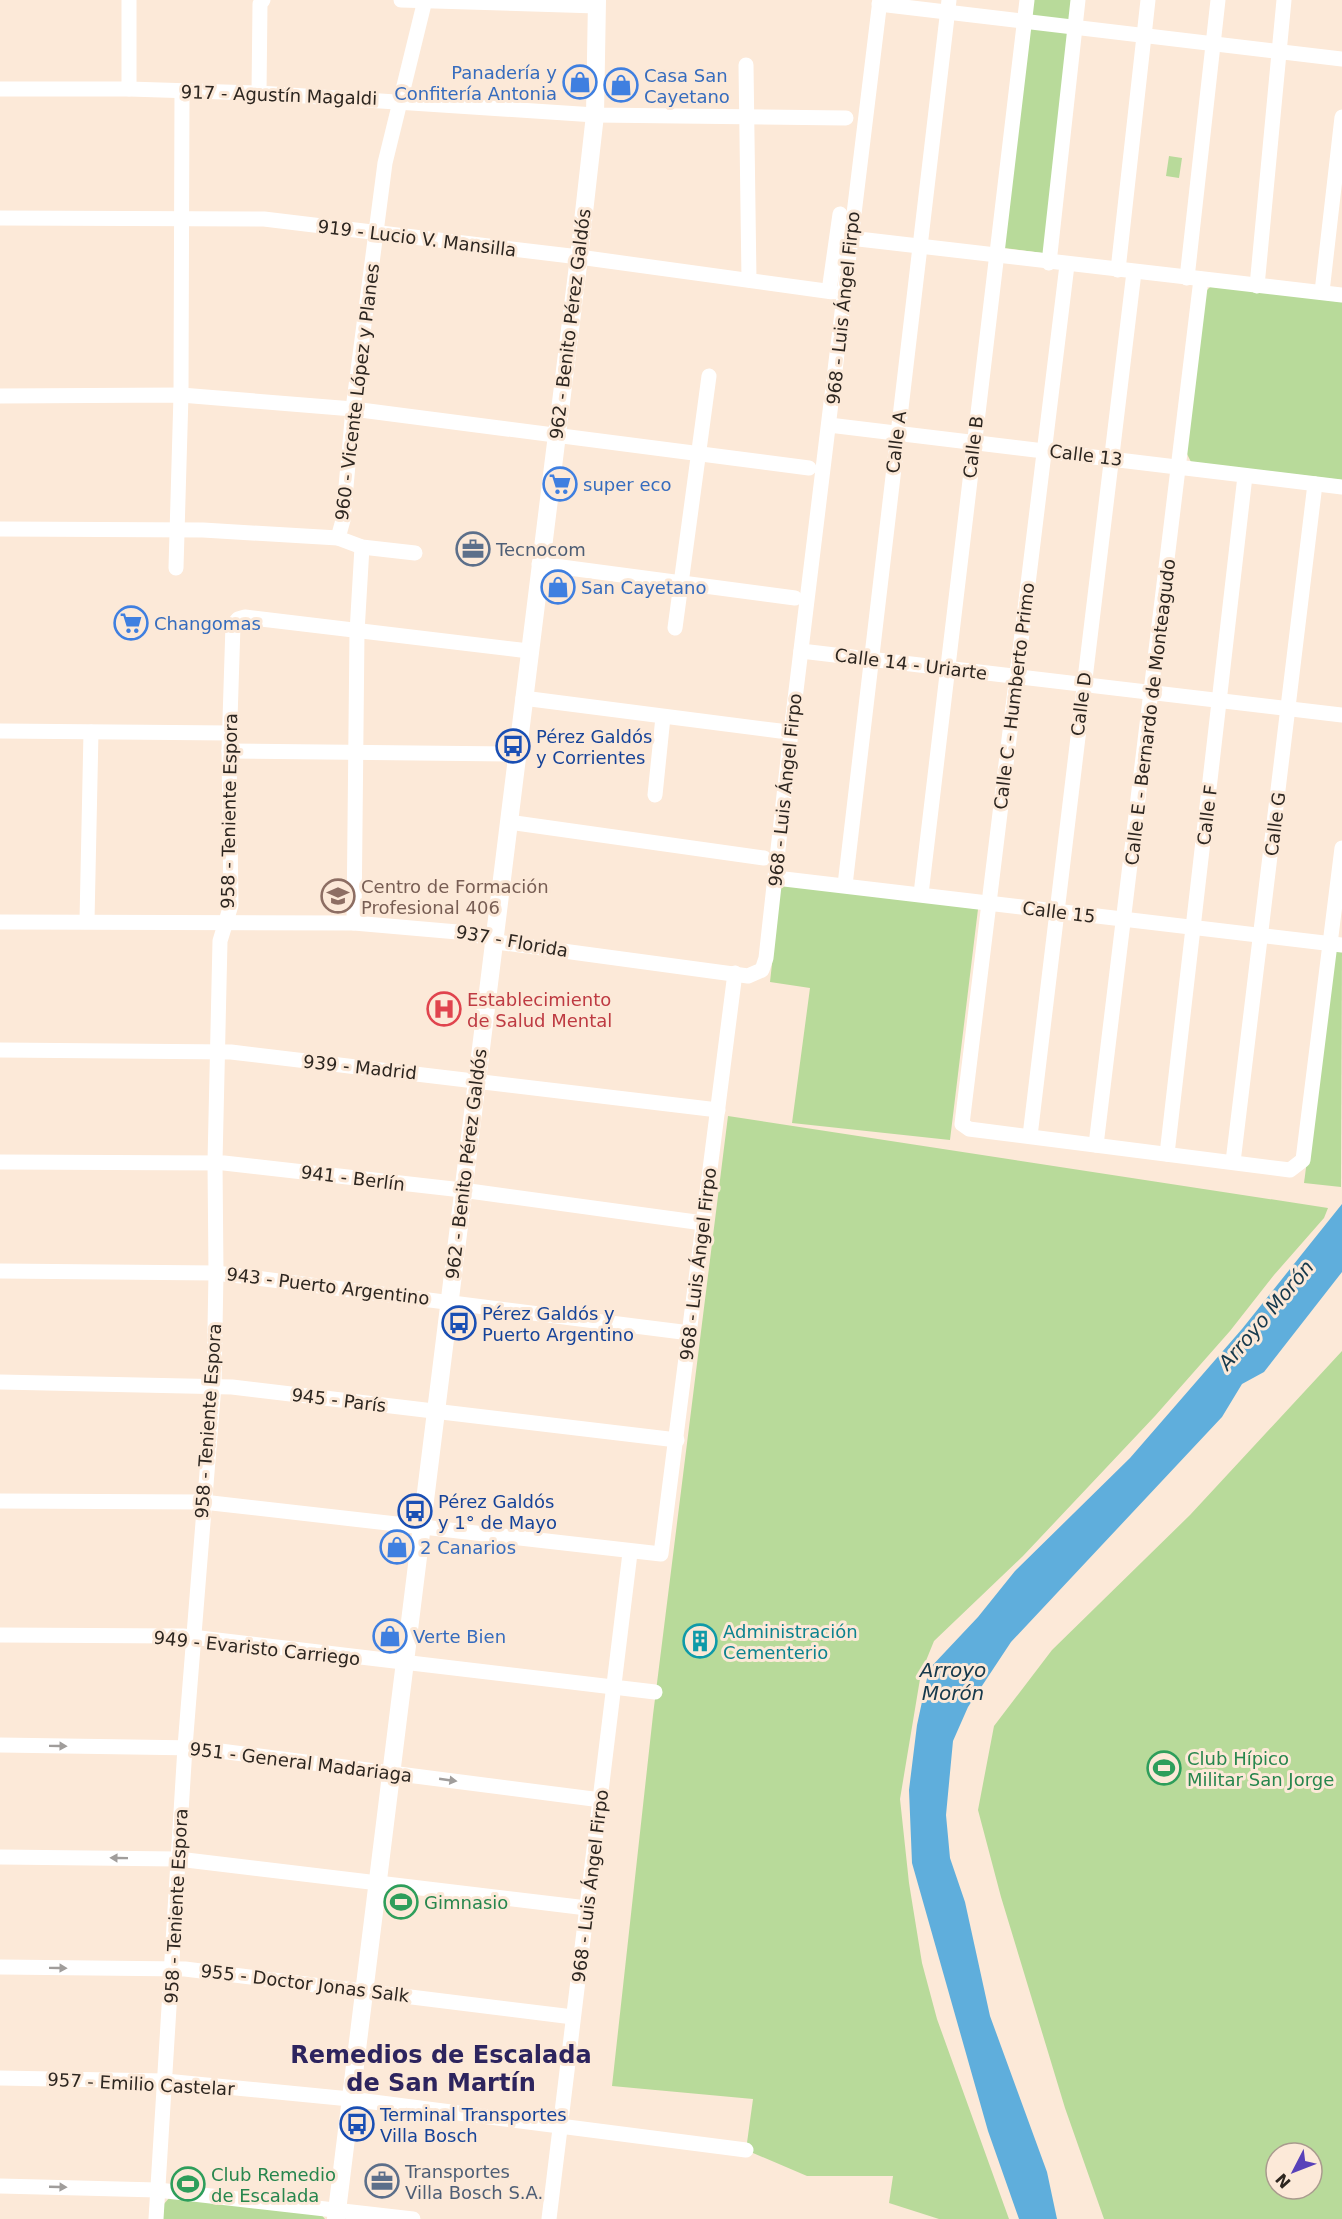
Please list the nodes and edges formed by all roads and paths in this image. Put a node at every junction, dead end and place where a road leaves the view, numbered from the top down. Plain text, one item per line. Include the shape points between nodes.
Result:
1 (129, 0) edge
2 (402, 0) edge
3 (425, 0) edge
4 (1018, 0) edge
5 (1027, 0) edge
6 (1078, 0) edge
7 (1148, 0) edge
8 (1218, 0) edge
9 (1284, 0) edge
10 (262, 2) edge
11 (879, 2) edge
12 (597, 3) edge
13 (949, 7) edge
14 (1020, 22) junction
15 (1074, 29) junction
16 (1144, 36) junction
17 (1213, 44) junction
18 (1277, 52) junction
19 (1342, 59) edge
20 (747, 65) dead end
21 (0, 89) edge
22 (129, 89) junction
23 (182, 91) junction
24 (259, 93) junction
25 (400, 100) junction
26 (595, 115) junction
27 (747, 117) junction
28 (1342, 117) edge
29 (846, 118) dead end
30 (840, 214) dead end
31 (0, 218) edge
32 (182, 218) junction
33 (851, 233) junction
34 (376, 234) junction
35 (920, 243) junction
36 (992, 251) junction
37 (579, 257) junction
38 (1049, 258) junction
39 (1067, 265) junction
40 (1119, 265) junction
41 (1134, 272) junction
42 (1192, 275) junction
43 (749, 280) junction
44 (1258, 283) junction
45 (1342, 288) edge
46 (1323, 289) junction
47 (1342, 296) edge
48 (709, 376) dead end
49 (181, 395) junction
50 (0, 396) edge
51 (353, 409) junction
52 (829, 425) junction
53 (556, 434) junction
54 (897, 434) junction
55 (969, 442) junction
56 (1044, 450) junction
57 (699, 452) junction
58 (1111, 458) junction
59 (809, 468) dead end
60 (1179, 468) junction
61 (1245, 476) junction
62 (1315, 484) junction
63 (1342, 487) edge
64 (0, 529) edge
65 (177, 530) junction
66 (338, 538) junction
67 (362, 547) junction
68 (415, 553) dead end
69 (539, 564) junction
70 (176, 568) dead end
71 (680, 582) junction
72 (795, 598) dead end
73 (675, 628) dead end
74 (357, 632) junction
75 (529, 651) junction
76 (801, 651) junction
77 (871, 660) junction
78 (942, 668) junction
79 (1016, 678) junction
80 (1084, 686) junction
81 (1152, 692) junction
82 (523, 698) junction
83 (1221, 701) junction
84 (1289, 709) junction
85 (1342, 715) edge
86 (663, 717) junction
87 (0, 731) edge
88 (780, 731) dead end
89 (91, 732) junction
90 (230, 733) junction
91 (229, 752) junction
92 (357, 752) junction
93 (516, 754) junction
94 (655, 795) dead end
95 (508, 822) junction
96 (1342, 848) edge
97 (764, 858) dead end
98 (776, 878) junction
99 (845, 885) junction
100 (916, 893) junction
101 (989, 903) junction
102 (1056, 911) junction
103 (1124, 919) junction
104 (87, 921) junction
105 (0, 922) edge
106 (225, 922) junction
107 (354, 923) junction
108 (1193, 927) junction
109 (1261, 935) junction
110 (494, 939) junction
111 (1337, 944) edge
112 (735, 973) junction
113 (0, 1050) edge
114 (218, 1052) junction
115 (476, 1080) junction
116 (717, 1110) junction
117 (1030, 1136) junction
118 (1096, 1145) junction
119 (1167, 1154) junction
120 (0, 1161) edge
121 (215, 1162) junction
122 (1233, 1162) junction
123 (462, 1191) junction
124 (703, 1223) junction
125 (0, 1271) edge
126 (216, 1273) junction
127 (449, 1301) junction
128 (690, 1333) junction
129 (0, 1382) edge
130 (214, 1385) junction
131 (435, 1412) junction
132 (677, 1440) junction
133 (0, 1501) edge
134 (203, 1502) junction
135 (421, 1527) junction
136 (630, 1553) junction
137 (0, 1635) edge
138 (193, 1637) junction
139 (404, 1664) junction
140 (615, 1688) junction
141 (656, 1692) dead end
142 (0, 1745) edge
143 (185, 1747) junction
144 (390, 1772) junction
145 (601, 1800) junction
146 (0, 1857) edge
147 (178, 1859) junction
148 (376, 1882) junction
149 (587, 1908) junction
150 (0, 1967) edge
151 (172, 1969) junction
152 (363, 1990) junction
153 (573, 2017) junction
154 (0, 2078) edge
155 (165, 2081) junction
156 (350, 2099) junction
157 (559, 2125) junction
158 (746, 2150) dead end
159 (0, 2186) edge
160 (158, 2190) junction
161 (336, 2214) edge
162 (156, 2219) edge
163 (413, 2219) edge
164 (549, 2219) edge

1 - 22 street
2 - 3 street
3 - 12 street
3 - 25 street, 960 - Vicente López y Planes
4 - 14 street, Calle B
5 - 14 street, Calle B
6 - 15 street
7 - 16 street
8 - 17 street, Calle E - Bernardo de Monteagudo
9 - 18 street
10 - 24 street
11 - 13 street
11 - 33 street, 968 - Luis Ángel Firpo
12 - 26 main road, 962 - Benito Pérez Galdós
13 - 14 street
13 - 35 street, Calle A
14 - 15 street
14 - 36 street, Calle B
15 - 16 street
15 - 38 street
16 - 17 street
16 - 40 street
17 - 18 street
17 - 42 street, Calle E - Bernardo de Monteagudo
18 - 19 street
18 - 44 street
20 - 27 street
21 - 22 street, 917 - Agustín Magaldi
22 - 23 street, 917 - Agustín Magaldi
23 - 24 street, 917 - Agustín Magaldi
23 - 32 street
24 - 25 street, 917 - Agustín Magaldi
25 - 26 street, 917 - Agustín Magaldi
25 - 34 street, 960 - Vicente López y Planes via 385,163
26 - 27 street, 917 - Agustín Magaldi
26 - 37 main road, 962 - Benito Pérez Galdós
27 - 29 street, 917 - Agustín Magaldi
27 - 43 street
28 - 46 street
30 - 43 street, 919 - Lucio V. Mansilla via 831,291
31 - 32 street, 919 - Lucio V. Mansilla
32 - 34 street, 919 - Lucio V. Mansilla via 253,218
32 - 49 street
33 - 35 street
33 - 52 street, 968 - Luis Ángel Firpo
34 - 37 street, 919 - Lucio V. Mansilla
34 - 51 street, 960 - Vicente López y Planes
35 - 36 street
35 - 54 street, Calle A
36 - 38 street
36 - 55 street, Calle B
37 - 43 street, 919 - Lucio V. Mansilla
37 - 53 main road, 962 - Benito Pérez Galdós
38 - 39 street
38 - 40 street
39 - 40 street
39 - 56 street, Calle C - Humberto Primo
40 - 41 street
40 - 42 street
41 - 42 street
41 - 58 street, Calle D
42 - 44 street
42 - 60 street, Calle E - Bernardo de Monteagudo
44 - 46 street
45 - 46 street
46 - 47 street
48 - 57 street
49 - 50 street
49 - 51 street
49 - 65 street
51 - 53 street
51 - 66 street, 960 - Vicente López y Planes
52 - 54 street, Calle 13
52 - 76 street, 968 - Luis Ángel Firpo
53 - 57 street
53 - 69 main road, 962 - Benito Pérez Galdós
54 - 55 street, Calle 13
54 - 77 street, Calle A
55 - 56 street, Calle 13
55 - 78 street, Calle B
56 - 58 street, Calle 13
56 - 79 street, Calle C - Humberto Primo
57 - 59 street
57 - 71 street
58 - 60 street, Calle 13
58 - 80 street, Calle D
60 - 61 street, Calle 13
60 - 81 street, Calle E - Bernardo de Monteagudo
61 - 62 street, Calle 13
61 - 83 street, Calle F
62 - 63 street, Calle 13
62 - 84 street, Calle G
64 - 65 street
65 - 66 street
65 - 70 street
66 - 67 street
67 - 68 street
67 - 74 street
69 - 71 street
69 - 75 main road, 962 - Benito Pérez Galdós
71 - 72 street
71 - 73 street
74 - 75 street
74 - 90 street, 958 - Teniente Espora via 238,619 233,624
74 - 92 street
75 - 82 main road, 962 - Benito Pérez Galdós
76 - 77 street, Calle 14 - Uriarte
76 - 98 street, 968 - Luis Ángel Firpo
77 - 78 street, Calle 14 - Uriarte
77 - 99 street, Calle A
78 - 79 street, Calle 14 - Uriarte
78 - 100 street, Calle B
79 - 80 street, Calle 14 - Uriarte
79 - 101 street, Calle C - Humberto Primo
80 - 81 street, Calle 14 - Uriarte
80 - 102 street, Calle D
81 - 83 street, Calle 14 - Uriarte
81 - 103 street, Calle E - Bernardo de Monteagudo
82 - 86 street
82 - 93 main road, 962 - Benito Pérez Galdós
83 - 84 street, Calle 14 - Uriarte
83 - 108 street, Calle F
84 - 85 street, Calle 14 - Uriarte
84 - 109 street, Calle G
86 - 88 street
86 - 94 street
87 - 89 street
89 - 90 street
89 - 104 street
90 - 91 street, 958 - Teniente Espora
91 - 92 street
91 - 106 street, 958 - Teniente Espora via 231,904
92 - 93 street
92 - 107 street
93 - 95 main road, 962 - Benito Pérez Galdós
95 - 97 street
95 - 110 main road, 962 - Benito Pérez Galdós
96 - 111 street
98 - 99 street, Calle 15
98 - 112 street, 968 - Luis Ángel Firpo via 765,964 752,976
99 - 100 street, Calle 15
100 - 101 street, Calle 15
101 - 102 street, Calle 15
101 - 117 street, Calle C - Humberto Primo via 961,1120 964,1127
102 - 103 street, Calle 15
102 - 117 street, Calle D
103 - 108 street, Calle 15
103 - 118 street, Calle E - Bernardo de Monteagudo
104 - 105 street, 937 - Florida
104 - 106 street, 937 - Florida
106 - 107 street, 937 - Florida
106 - 114 street, 958 - Teniente Espora via 220,941
107 - 110 street, 937 - Florida via 448,930
108 - 109 street, Calle 15
108 - 119 street, Calle F
109 - 111 street, Calle 15
109 - 122 street, Calle G
110 - 112 street, 937 - Florida
110 - 115 main road, 962 - Benito Pérez Galdós
111 - 122 street via 1303,1160 1290,1170
112 - 116 street, 968 - Luis Ángel Firpo
113 - 114 street, 939 - Madrid
114 - 115 street, 939 - Madrid
114 - 121 street, 958 - Teniente Espora
115 - 116 street, 939 - Madrid
115 - 123 main road, 962 - Benito Pérez Galdós
116 - 124 street, 968 - Luis Ángel Firpo
117 - 118 street
118 - 119 street
119 - 122 street
120 - 121 street, 941 - Berlín
121 - 123 street, 941 - Berlín
121 - 126 street, 958 - Teniente Espora
123 - 124 street, 941 - Berlín
123 - 127 main road, 962 - Benito Pérez Galdós
124 - 128 street, 968 - Luis Ángel Firpo
125 - 126 street, 943 - Puerto Argentino
126 - 127 street, 943 - Puerto Argentino
126 - 130 street, 958 - Teniente Espora
127 - 128 street, 943 - Puerto Argentino
127 - 131 main road, 962 - Benito Pérez Galdós
128 - 132 street, 968 - Luis Ángel Firpo
129 - 130 street, 945 - París
130 - 131 street, 945 - París
130 - 134 street, 958 - Teniente Espora
131 - 132 street, 945 - París
131 - 135 main road, 962 - Benito Pérez Galdós
132 - 136 street, 968 - Luis Ángel Firpo via 661,1554
133 - 134 street
134 - 135 street
134 - 138 street, 958 - Teniente Espora
135 - 136 street
135 - 139 main road, 962 - Benito Pérez Galdós
136 - 140 street, 968 - Luis Ángel Firpo
137 - 138 street, 949 - Evaristo Carriego
138 - 139 street, 949 - Evaristo Carriego
138 - 143 street, 958 - Teniente Espora
139 - 140 street, 949 - Evaristo Carriego
139 - 144 main road, 962 - Benito Pérez Galdós
140 - 141 street, 949 - Evaristo Carriego
140 - 145 street, 968 - Luis Ángel Firpo
142 -> 143 street, 951 - General Madariaga
143 - 144 street, 951 - General Madariaga
143 - 147 street, 958 - Teniente Espora
144 -> 145 street, 951 - General Madariaga
144 - 148 main road, 962 - Benito Pérez Galdós
145 - 149 street, 968 - Luis Ángel Firpo
147 -> 146 street
147 - 148 street
147 - 151 street, 958 - Teniente Espora
148 - 149 street
148 - 152 main road, 962 - Benito Pérez Galdós
149 - 153 street, 968 - Luis Ángel Firpo
150 -> 151 street, 955 - Doctor Jonas Salk
151 - 152 street, 955 - Doctor Jonas Salk
151 - 155 street, 958 - Teniente Espora
152 - 153 street, 955 - Doctor Jonas Salk
152 - 156 main road, 962 - Benito Pérez Galdós
153 - 157 street, 968 - Luis Ángel Firpo
154 - 155 street, 957 - Emilio Castelar
155 - 156 street, 957 - Emilio Castelar
155 - 160 street, 958 - Teniente Espora
156 - 157 street, 957 - Emilio Castelar
156 - 161 main road, 962 - Benito Pérez Galdós
157 - 158 street, 957 - Emilio Castelar
157 - 164 street, 968 - Luis Ángel Firpo
159 -> 160 street
160 - 161 street
160 - 162 street, 958 - Teniente Espora
161 - 163 street

